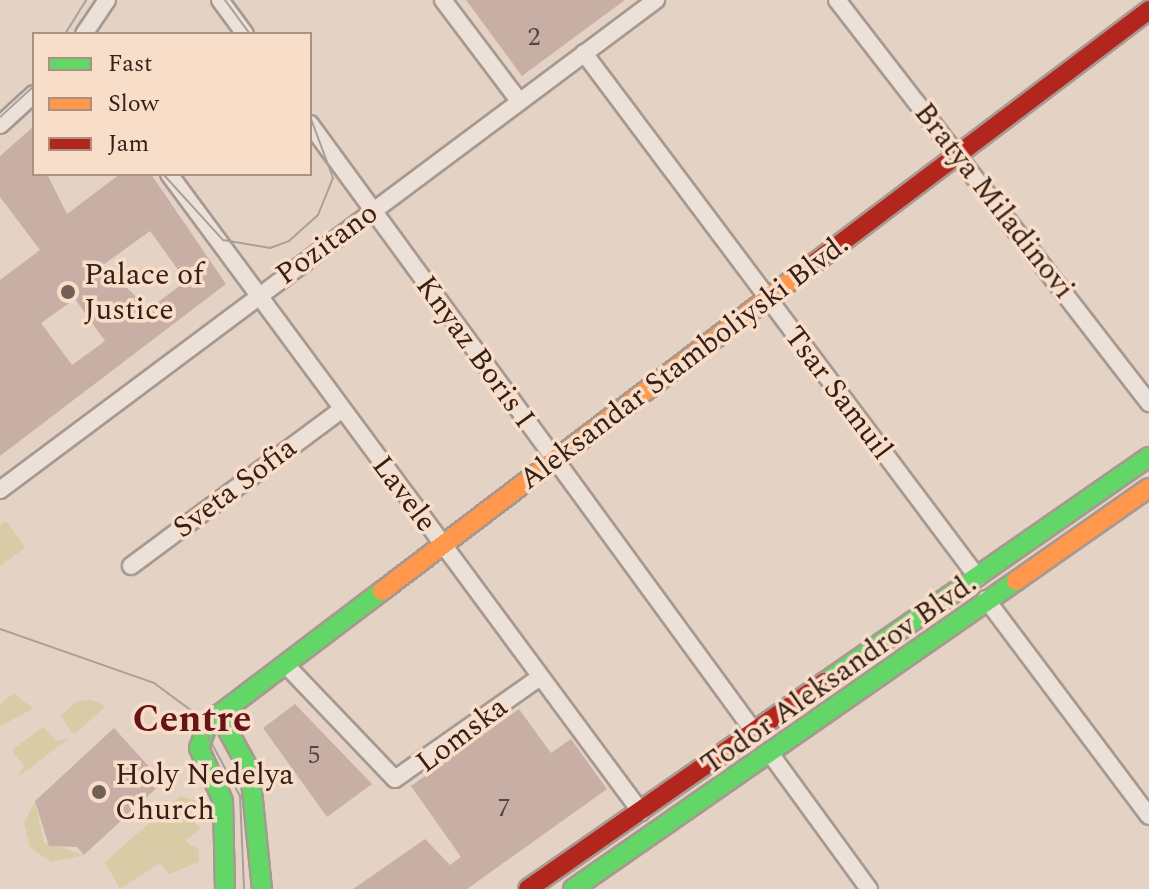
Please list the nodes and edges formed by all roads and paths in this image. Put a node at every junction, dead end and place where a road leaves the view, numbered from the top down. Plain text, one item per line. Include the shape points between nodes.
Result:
1 (86, 0) edge
2 (220, 0) edge
3 (443, 0) edge
4 (656, 0) edge
5 (837, 0) edge
6 (103, 6) edge
7 (1149, 10) edge
8 (85, 32) edge
9 (244, 32) edge
10 (584, 53) junction
11 (32, 96) edge
12 (519, 101) junction
13 (0, 125) edge
14 (312, 127) edge
15 (957, 155) junction
16 (170, 176) edge
17 (372, 211) junction
18 (256, 296) junction
19 (767, 299) junction
20 (1149, 403) edge
21 (340, 411) junction
22 (1149, 457) edge
23 (554, 460) junction
24 (1149, 488) edge
25 (0, 490) edge
26 (442, 545) junction
27 (131, 566) dead end
28 (978, 578) junction
29 (986, 599) junction
30 (285, 664) junction
31 (540, 677) junction
32 (219, 714) junction
33 (755, 733) junction
34 (769, 752) junction
35 (641, 812) junction
36 (1149, 816) edge
37 (225, 889) edge
38 (262, 889) edge
39 (528, 889) edge
40 (573, 889) edge
41 (869, 889) edge

1 - 6 street
2 - 9 street
3 - 12 street
4 - 10 street, Pozitano
5 - 15 street, Bratya Miladinovi
6 - 8 street
7 - 15 main road, Aleksandar Stamboliyski Blvd.
10 - 12 street, Pozitano
10 - 19 street, Tsar Samuil
11 - 13 street
12 - 17 street, Pozitano
14 - 17 street, Knyaz Boris I
15 - 19 main road, Aleksandar Stamboliyski Blvd.
15 - 20 street, Bratya Miladinovi
16 - 18 street, Lavele
17 - 18 street, Pozitano
17 - 23 street, Knyaz Boris I
18 - 21 street, Lavele
18 - 25 street, Pozitano
19 - 23 main road, Aleksandar Stamboliyski Blvd.
19 - 28 street, Tsar Samuil
21 - 26 street, Lavele
21 - 27 street, Sveta Sofia
22 - 28 main road, Todor Aleksandrov Blvd.
23 - 26 main road, Aleksandar Stamboliyski Blvd.
23 - 33 street, Knyaz Boris I
24 - 29 main road, Todor Aleksandrov Blvd.
26 - 30 main road, Aleksandar Stamboliyski Blvd.
26 - 31 street, Lavele
28 - 33 main road, Todor Aleksandrov Blvd.
29 - 34 main road, Todor Aleksandrov Blvd.
29 - 36 street
30 - 31 street, Lomska via 395,779
30 - 32 main road, Aleksandar Stamboliyski Blvd.
31 - 35 street, Lavele
32 - 37 main road, Aleksandar Stamboliyski Blvd. via 203,730 199,748 223,801
32 - 38 main road via 250,771
33 - 35 main road, Todor Aleksandrov Blvd.
34 - 40 main road, Todor Aleksandrov Blvd.
34 - 41 street
35 - 39 main road, Todor Aleksandrov Blvd.

